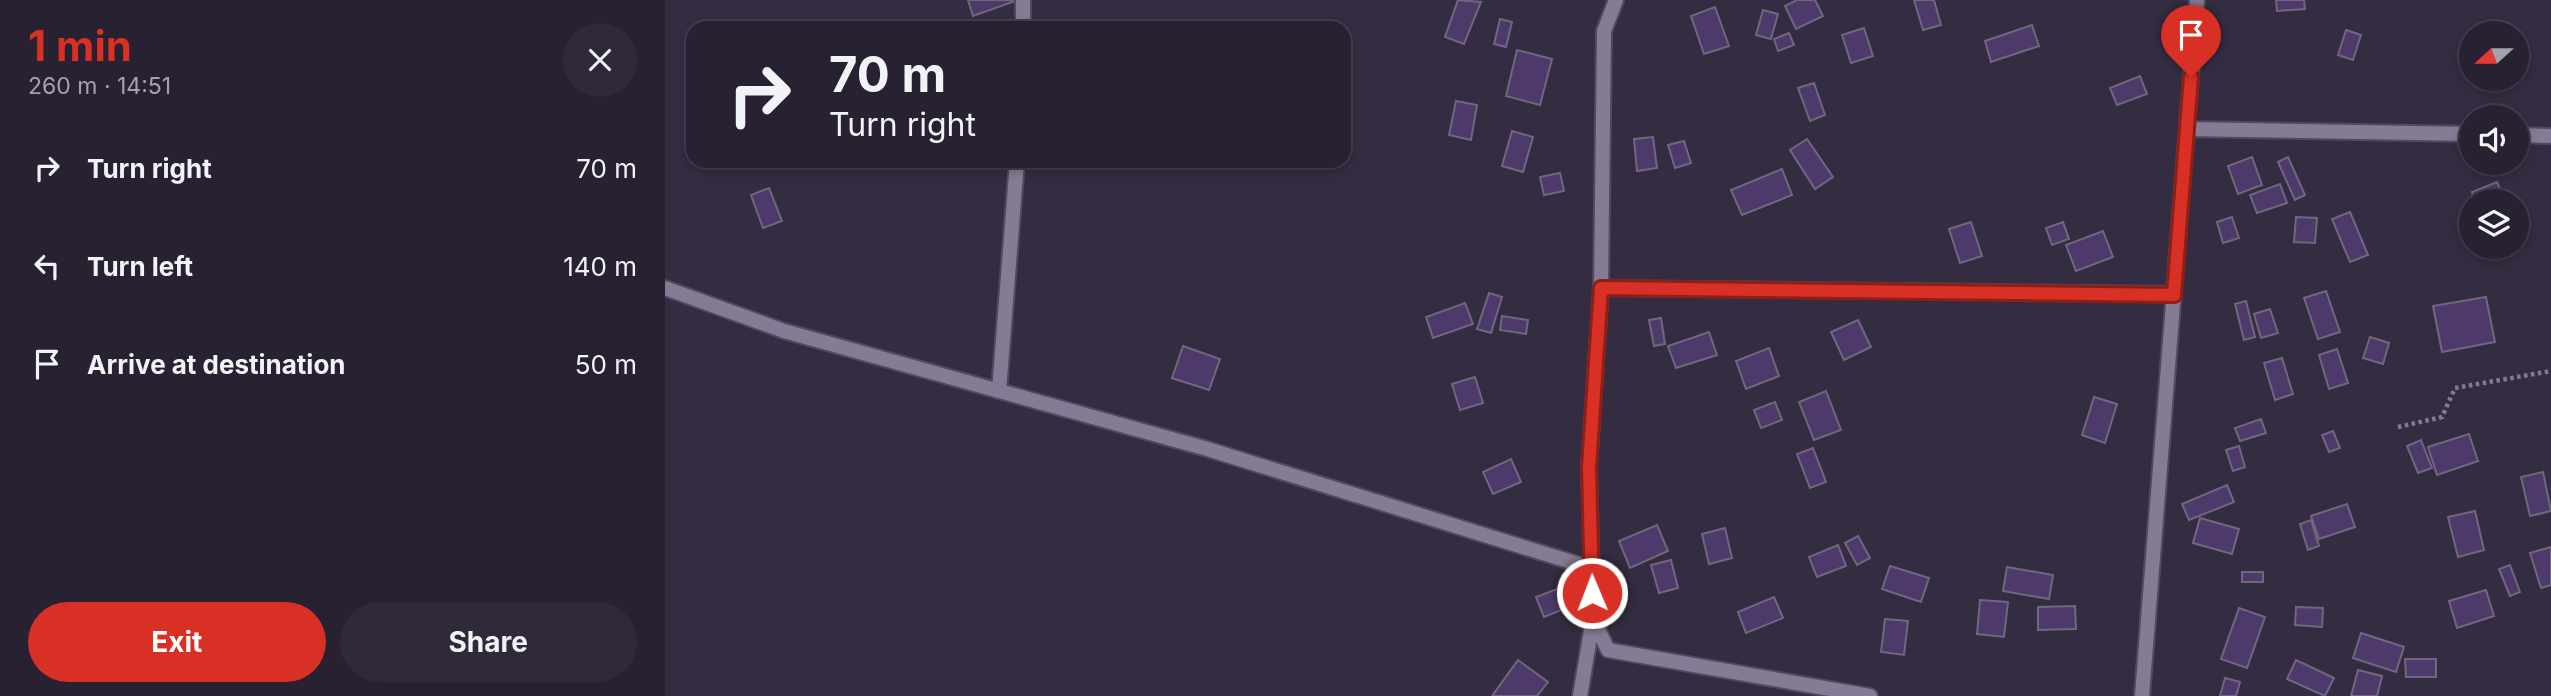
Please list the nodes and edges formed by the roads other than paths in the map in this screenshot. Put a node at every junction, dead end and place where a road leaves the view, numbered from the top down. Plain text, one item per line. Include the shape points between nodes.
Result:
1 (1023, 0) edge
2 (1616, 0) edge
3 (2197, 0) edge
4 (1023, 21) edge
5 (2187, 129) junction
6 (2459, 134) edge
7 (2529, 135) edge
8 (2551, 136) edge
9 (1016, 168) edge
10 (665, 288) edge
11 (1601, 288) junction
12 (2174, 295) junction
13 (999, 391) junction
14 (1591, 568) junction
15 (1593, 619) junction
16 (1580, 696) edge
17 (1870, 696) edge
18 (2142, 696) edge

1 - 4 street
2 - 11 street via 1604,30
3 - 5 street
5 - 6 street
5 - 12 street
7 - 8 street
9 - 13 street
10 - 13 street via 784,331
11 - 12 street
11 - 14 street via 1589,467
12 - 18 street
13 - 14 street via 1204,448
14 - 15 street
15 - 16 street
15 - 17 street via 1608,650

